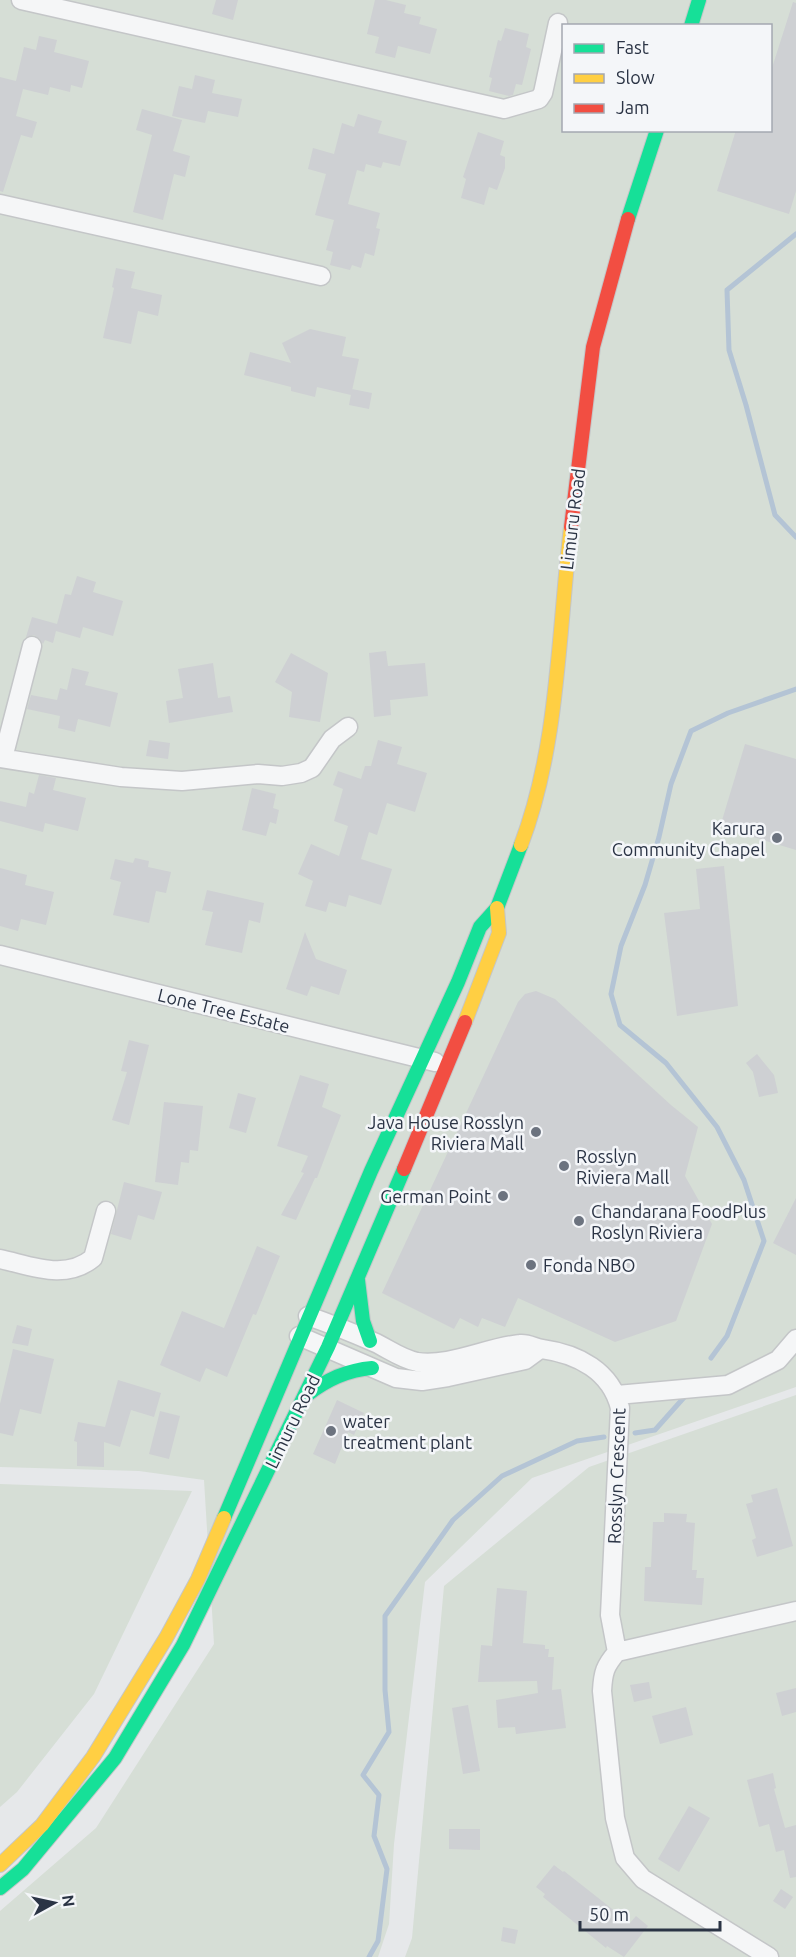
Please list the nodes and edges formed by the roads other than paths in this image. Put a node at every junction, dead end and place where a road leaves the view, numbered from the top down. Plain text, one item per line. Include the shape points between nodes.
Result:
1 (21, 0) edge
2 (699, 0) edge
3 (558, 23) dead end
4 (692, 24) edge
5 (656, 132) edge
6 (0, 204) edge
7 (321, 276) dead end
8 (32, 646) dead end
9 (348, 727) dead end
10 (1, 758) edge
11 (497, 908) junction
12 (0, 955) edge
13 (423, 1058) junction
14 (448, 1066) junction
15 (106, 1211) dead end
16 (0, 1259) edge
17 (358, 1277) junction
18 (308, 1316) junction
19 (337, 1326) junction
20 (299, 1336) junction
21 (370, 1341) junction
22 (795, 1342) edge
23 (328, 1347) junction
24 (540, 1349) junction
25 (372, 1368) junction
26 (617, 1395) junction
27 (304, 1397) junction
28 (796, 1611) edge
29 (617, 1652) junction
30 (0, 1865) edge
31 (0, 1888) edge
32 (770, 1957) edge

1 - 3 street via 504,109 539,99 543,93
2 - 4 main road
5 - 11 main road, Limuru Road via 620,242 593,348 550,728 540,785
6 - 7 street
8 - 10 street
9 - 10 street via 332,739 312,768 282,776 258,774 182,781 121,777
11 - 13 main road, Limuru Road via 480,927
11 - 14 main road, Limuru Road via 499,933
12 - 13 street, Lone Tree Estate
13 - 14 street, Lone Tree Estate
13 - 18 main road, Limuru Road
14 - 17 main road, Limuru Road
15 - 16 street via 93,1258 78,1268 49,1270
17 - 19 main road, Limuru Road
17 - 21 main road via 363,1321
18 - 19 street, Rosslyn Crescent
18 - 20 main road, Limuru Road
19 - 21 street, Rosslyn Crescent
19 - 23 main road, Limuru Road
20 - 23 street
20 - 30 main road, Limuru Road via 198,1579 166,1638 93,1757 42,1825
21 - 24 street, Rosslyn Crescent via 402,1358 425,1362 524,1343
22 - 26 street via 778,1360 728,1385
23 - 25 street
23 - 27 main road, Limuru Road
24 - 25 street via 525,1360 422,1381 403,1380
24 - 26 street, Rosslyn Crescent via 562,1352 585,1362 604,1377
25 - 27 main road via 342,1372
26 - 29 street, Rosslyn Crescent via 620,1423 610,1615
27 - 31 main road, Limuru Road via 183,1645 143,1714 115,1758 47,1842
28 - 29 street
29 - 32 street via 606,1664 602,1691 615,1818 626,1858 643,1879

